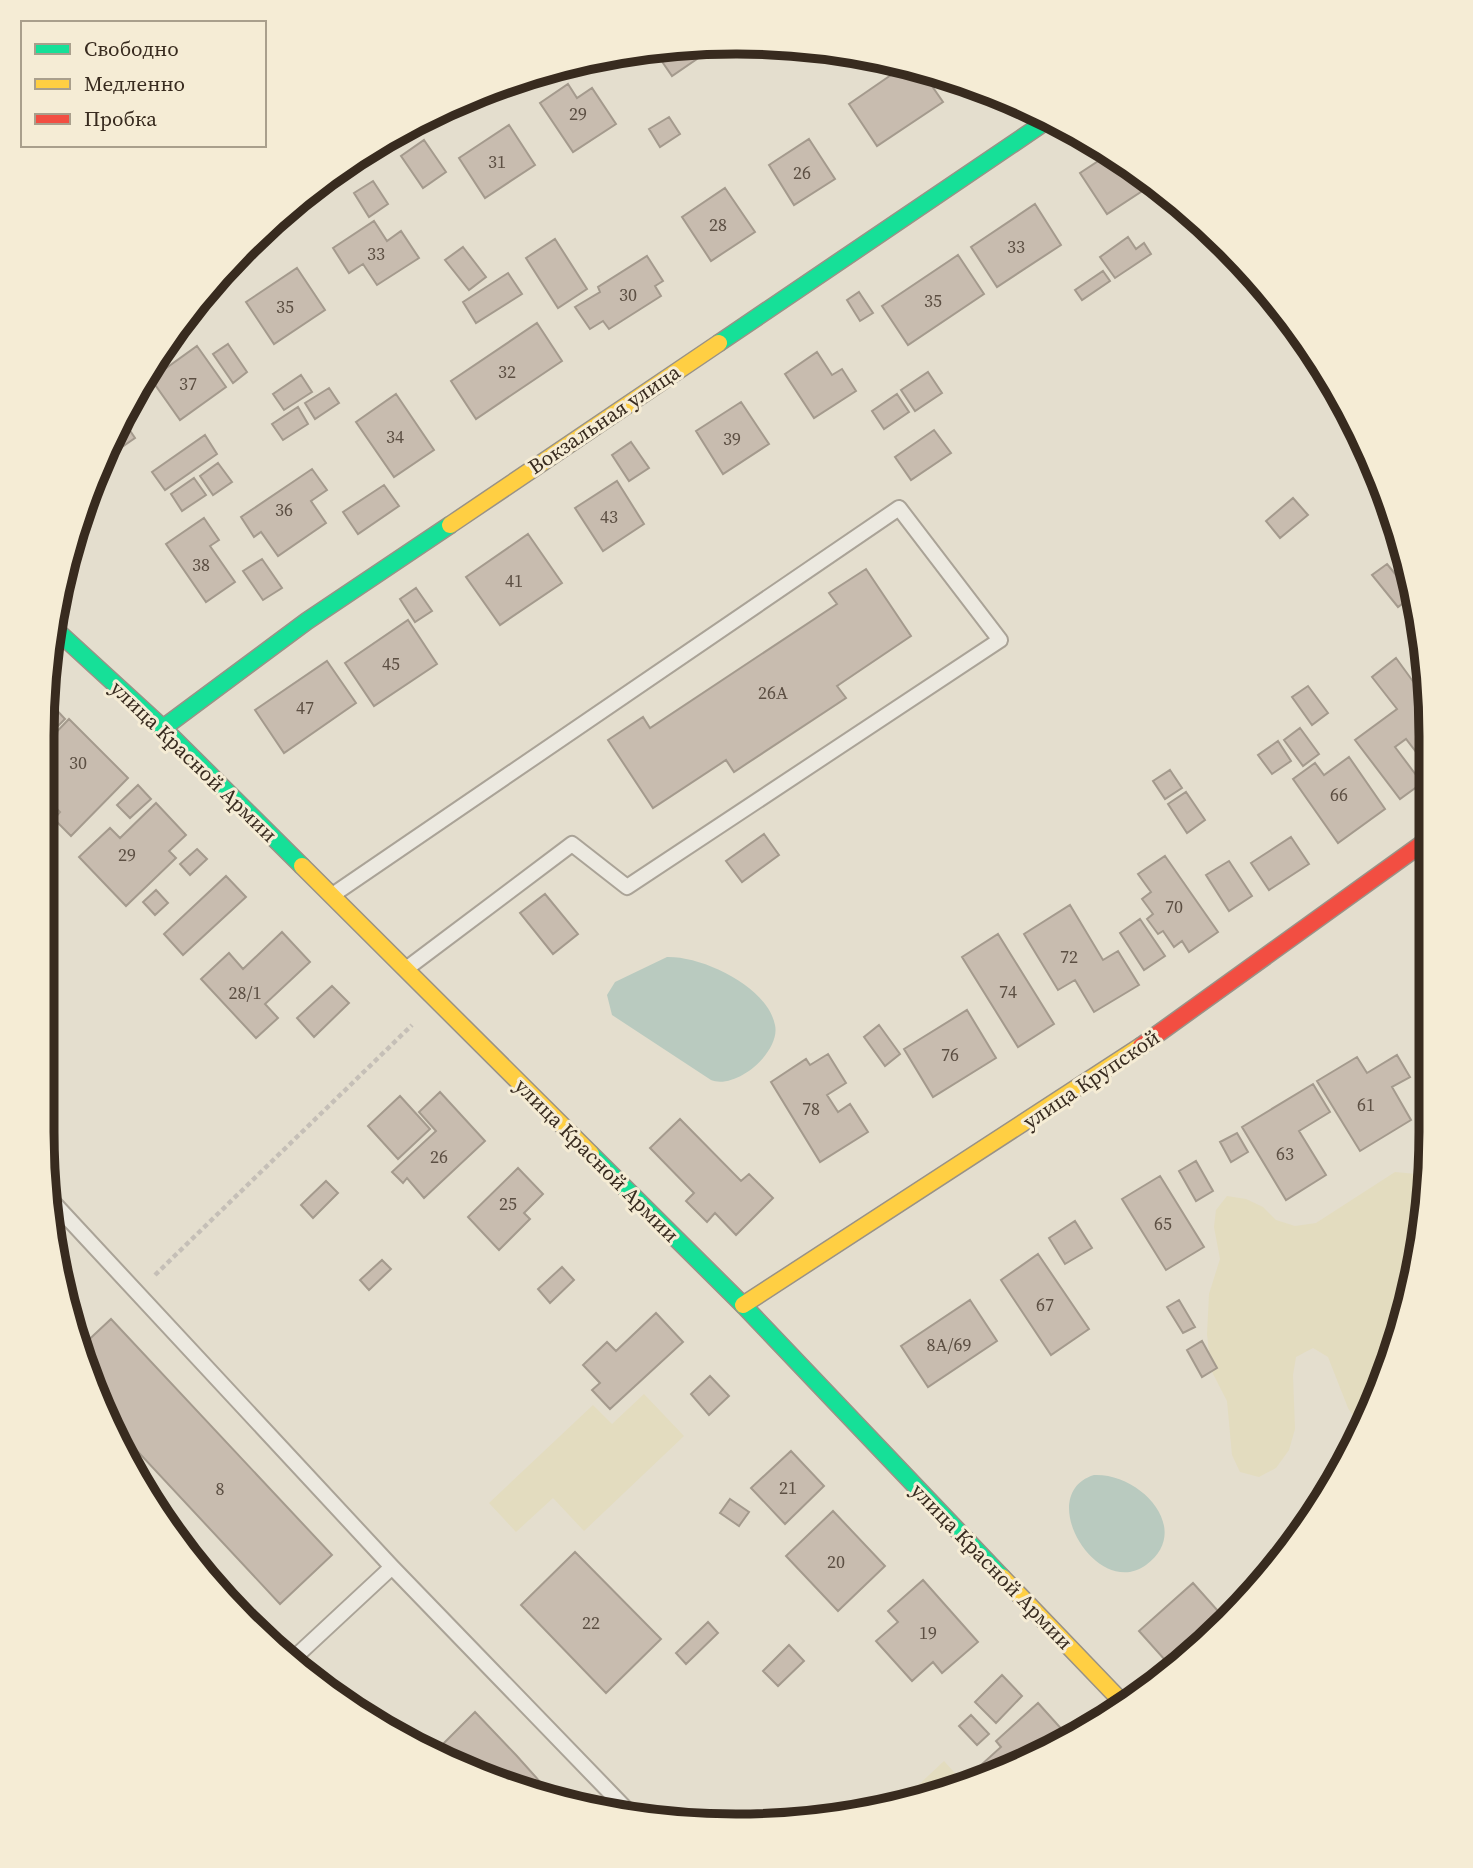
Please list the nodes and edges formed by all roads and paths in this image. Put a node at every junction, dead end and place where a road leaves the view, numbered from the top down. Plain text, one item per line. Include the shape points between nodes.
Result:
1 (1039, 126) edge
2 (62, 635) edge
3 (163, 728) junction
4 (1419, 846) edge
5 (331, 896) junction
6 (405, 970) junction
7 (437, 1001) junction
8 (59, 1209) edge
9 (137, 1293) junction
10 (743, 1305) junction
11 (393, 1567) junction
12 (299, 1654) edge
13 (1118, 1698) edge
14 (621, 1804) edge

1 - 3 street, Вокзальная улица via 307,621
2 - 3 street, улица Красной Армии
3 - 5 street, улица Красной Армии
4 - 10 street, улица Крупской via 1115,1065
5 - 6 street, улица Красной Армии
5 - 6 lane via 899,508 1000,640 627,887 572,844
6 - 7 street, улица Красной Армии
7 - 9 path
7 - 10 street, улица Красной Армии
8 - 9 lane
9 - 11 lane
10 - 13 street, улица Красной Армии
11 - 12 lane
11 - 14 lane

